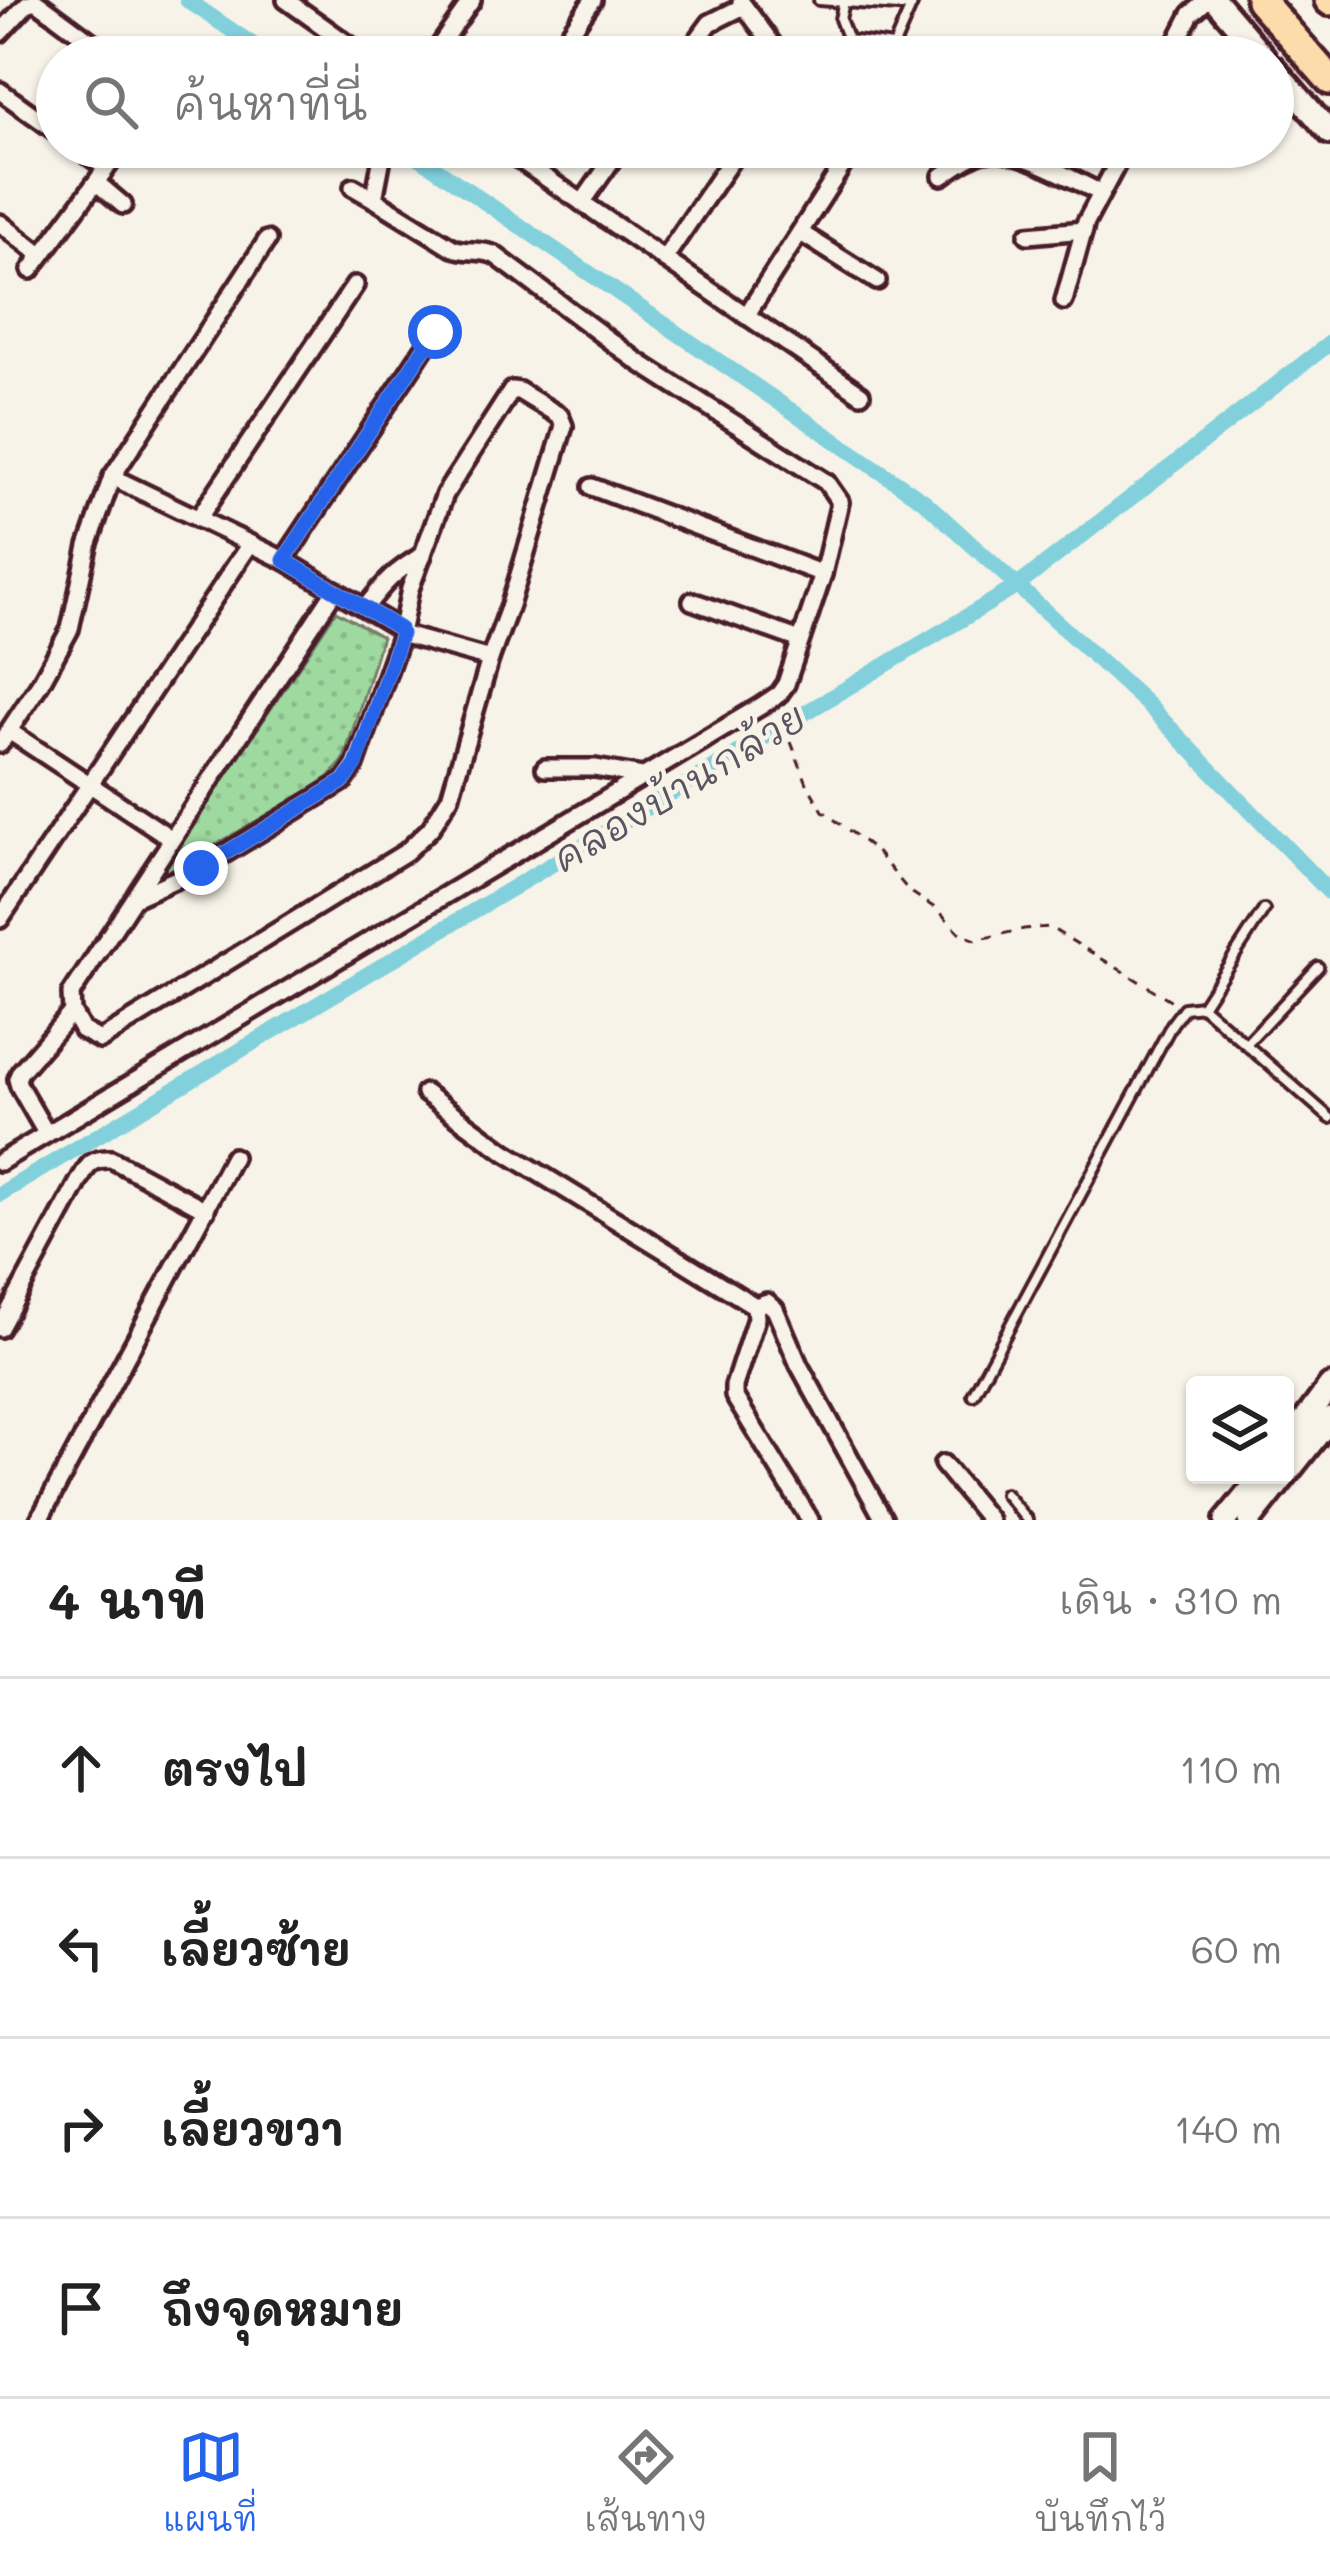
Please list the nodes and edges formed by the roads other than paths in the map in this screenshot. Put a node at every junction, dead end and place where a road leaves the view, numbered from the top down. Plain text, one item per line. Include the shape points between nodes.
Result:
1 (287, 0) edge
2 (593, 0) edge
3 (819, 0) edge
4 (1211, 0) edge
5 (1260, 0) edge
6 (844, 2) edge
7 (463, 3) edge
8 (742, 3) edge
9 (913, 4) edge
10 (0, 34) edge
11 (84, 36) edge
12 (337, 36) edge
13 (444, 36) edge
14 (568, 36) edge
15 (700, 36) edge
16 (766, 36) edge
17 (846, 36) edge
18 (898, 36) edge
19 (1180, 36) edge
20 (1244, 36) edge
21 (1292, 36) edge
22 (1294, 39) edge
23 (1330, 80) edge
24 (0, 91) edge
25 (1294, 91) edge
26 (36, 117) edge
27 (1330, 133) edge
28 (95, 168) edge
29 (108, 168) edge
30 (380, 168) edge
31 (531, 168) edge
32 (607, 168) edge
33 (726, 168) edge
34 (841, 168) edge
35 (955, 168) edge
36 (1046, 168) edge
37 (1115, 168) edge
38 (102, 176) junction
39 (942, 176) dead end
40 (353, 187) dead end
41 (1101, 193) junction
42 (374, 200) junction
43 (582, 203) junction
44 (123, 205) dead end
45 (0, 223) edge
46 (1084, 230) junction
47 (801, 233) junction
48 (1028, 235) dead end
49 (267, 240) dead end
50 (664, 259) junction
51 (877, 280) dead end
52 (355, 285) dead end
53 (1064, 301) dead end
54 (746, 316) junction
55 (435, 332) dead end
56 (861, 394) dead end
57 (112, 477) junction
58 (592, 487) dead end
59 (198, 519) junction
60 (250, 544) junction
61 (423, 555) junction
62 (284, 560) junction
63 (823, 574) junction
64 (335, 590) junction
65 (692, 601) dead end
66 (364, 608) junction
67 (401, 631) junction
68 (800, 640) junction
69 (490, 659) junction
70 (4, 737) edge
71 (545, 768) dead end
72 (642, 776) junction
73 (89, 784) junction
74 (172, 839) junction
75 (134, 898) junction
76 (1264, 910) dead end
77 (0, 919) edge
78 (1318, 967) dead end
79 (1202, 1006) junction
80 (73, 1012) junction
81 (1246, 1044) junction
82 (425, 1093) dead end
83 (1330, 1118) edge
84 (46, 1133) junction
85 (233, 1157) dead end
86 (0, 1162) edge
87 (206, 1210) junction
88 (755, 1306) junction
89 (0, 1328) edge
90 (1330, 1386) edge
91 (973, 1395) dead end
92 (1330, 1419) edge
93 (1294, 1435) edge
94 (943, 1464) dead end
95 (1257, 1484) edge
96 (1005, 1494) dead end
97 (46, 1518) edge
98 (1235, 1519) edge
99 (810, 1520) edge
100 (884, 1520) edge
101 (988, 1520) edge
102 (1028, 1520) edge

1 - 12 street
2 - 14 street
3 - 6 lane
4 - 19 street
4 - 20 street
5 - 21 highway
6 - 9 lane
6 - 17 lane
7 - 13 street
8 - 15 street
8 - 16 street
9 - 18 lane
10 - 11 street via 36,1
22 - 23 highway
24 - 26 street
25 - 27 street
28 - 38 street
29 - 38 street
30 - 42 street
31 - 43 street
32 - 43 street
33 - 50 street
34 - 47 street
35 - 39 street
36 - 41 street
37 - 41 street
38 - 44 street
38 - 45 street via 36,262
40 - 42 street
41 - 46 street
42 - 63 street via 453,248 496,255 637,361 826,482 840,502
43 - 50 street
46 - 48 street
46 - 53 street
47 - 51 street
47 - 54 street
49 - 57 street
50 - 54 street
52 - 59 street
54 - 56 street
55 - 62 street
57 - 59 street
57 - 70 street via 70,628
58 - 63 street
59 - 60 street
60 - 62 street
60 - 73 street
61 - 66 street via 397,570
61 - 67 street
61 - 69 street via 445,494 509,392 560,416 564,426
62 - 64 street
63 - 68 street
64 - 66 street
64 - 74 street
65 - 68 street
66 - 67 street
67 - 69 street
67 - 75 street via 344,781 201,868
68 - 72 street via 779,694
69 - 80 street via 450,797 406,852 100,1040 82,1030
70 - 73 street
71 - 72 street
72 - 84 street
73 - 74 street
73 - 77 street
74 - 75 street
75 - 80 street via 71,994
76 - 79 lane
78 - 81 lane
79 - 81 lane
79 - 91 lane via 1184,1008 1172,1024
80 - 84 street via 17,1079
81 - 83 lane
82 - 88 street via 505,1152
84 - 86 street
85 - 87 street
87 - 89 street via 98,1159
87 - 97 street
88 - 99 street via 734,1396
88 - 100 street via 776,1309
90 - 93 street
92 - 98 street
94 - 101 street
95 - 98 street
96 - 102 lane

